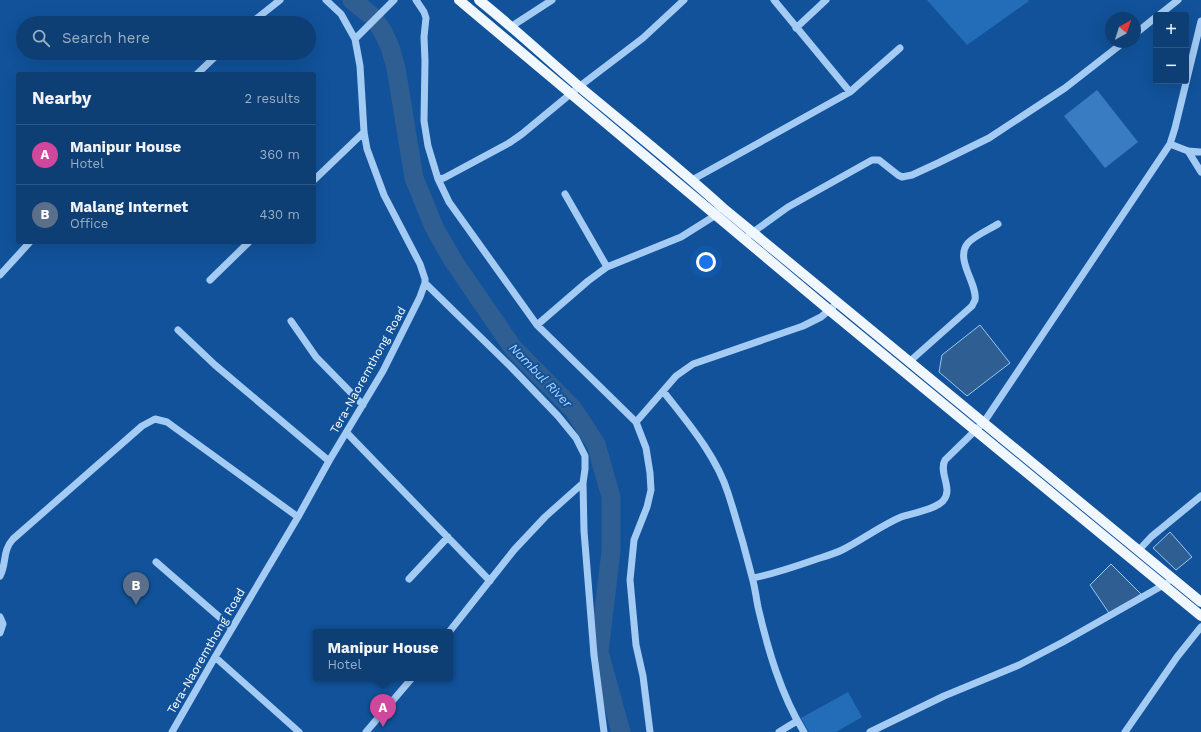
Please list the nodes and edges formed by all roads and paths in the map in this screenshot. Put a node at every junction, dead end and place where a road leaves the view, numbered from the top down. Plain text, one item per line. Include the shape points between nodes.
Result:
1 (280, 0) edge
2 (326, 0) edge
3 (394, 0) edge
4 (416, 0) edge
5 (459, 0) edge
6 (479, 0) edge
7 (552, 0) edge
8 (684, 0) edge
9 (774, 0) edge
10 (826, 0) edge
11 (1178, 0) edge
12 (1163, 12) edge
13 (260, 16) edge
14 (1153, 19) edge
15 (1201, 21) edge
16 (512, 26) junction
17 (796, 28) junction
18 (1141, 29) edge
19 (355, 38) junction
20 (900, 48) dead end
21 (1116, 48) edge
22 (212, 60) edge
23 (199, 72) edge
24 (580, 86) junction
25 (850, 92) junction
26 (571, 94) junction
27 (364, 132) junction
28 (1170, 144) junction
29 (1188, 151) junction
30 (1201, 152) edge
31 (1201, 172) edge
32 (316, 178) edge
33 (438, 179) junction
34 (692, 180) junction
35 (565, 194) dead end
36 (716, 215) junction
37 (998, 224) dead end
38 (753, 233) junction
39 (744, 238) junction
40 (28, 244) edge
41 (247, 244) edge
42 (607, 267) junction
43 (0, 275) edge
44 (210, 280) dead end
45 (425, 284) junction
46 (838, 303) junction
47 (829, 310) junction
48 (291, 321) dead end
49 (537, 325) junction
50 (178, 330) dead end
51 (909, 362) junction
52 (663, 391) junction
53 (363, 405) junction
54 (636, 422) junction
55 (984, 422) junction
56 (976, 431) junction
57 (347, 433) junction
58 (329, 462) junction
59 (583, 483) junction
60 (1201, 496) edge
61 (298, 517) junction
62 (448, 537) junction
63 (1139, 550) junction
64 (156, 562) dead end
65 (0, 576) edge
66 (753, 578) junction
67 (1174, 578) junction
68 (409, 579) dead end
69 (490, 581) junction
70 (1164, 585) junction
71 (1201, 602) edge
72 (1201, 616) edge
73 (0, 617) edge
74 (1201, 627) edge
75 (232, 628) junction
76 (452, 629) edge
77 (0, 633) edge
78 (215, 656) junction
79 (409, 681) edge
80 (798, 721) junction
81 (172, 732) edge
82 (299, 732) edge
83 (366, 732) edge
84 (604, 732) edge
85 (650, 732) edge
86 (779, 732) edge
87 (804, 732) edge
88 (870, 732) edge
89 (1125, 732) edge

1 - 13 street
2 - 19 street via 341,14
3 - 19 street
4 - 33 street via 426,18 424,121
5 - 26 main road
6 - 16 main road
7 - 16 street
8 - 24 street via 643,38
9 - 17 street
10 - 17 street
11 - 12 street
14 - 18 street
15 - 28 street
16 - 24 main road
17 - 25 street
19 - 27 street via 360,66
20 - 25 street
21 - 38 street via 1065,88 989,138 902,177 879,160 872,160 788,207
22 - 23 street
24 - 26 street
24 - 34 main road
25 - 34 street
26 - 33 street via 513,140
26 - 36 main road
27 - 32 street
27 - 45 street via 384,195 420,264
28 - 29 street
28 - 55 street
29 - 30 street
29 - 31 street
33 - 49 street via 448,202
34 - 38 main road
35 - 42 street
36 - 39 main road
36 - 42 street via 681,237
37 - 51 street via 968,243 965,249 964,260 974,291 975,300 972,306
38 - 39 street
38 - 46 main road
39 - 47 main road
40 - 43 street
41 - 44 street
42 - 49 street
45 - 53 street, Tera-Naoremthong Road via 383,371
45 - 59 street via 511,367 576,438 585,456
46 - 47 street
46 - 51 main road
47 - 52 street via 803,326 693,364 676,376
47 - 56 main road
48 - 53 street via 316,357
49 - 54 street
50 - 58 street via 215,366
51 - 55 main road
52 - 54 street
52 - 66 street via 700,439 719,473 728,492
53 - 57 street, Tera-Naoremthong Road
54 - 85 street via 646,448 651,490 634,540 630,580 636,645
55 - 56 street
55 - 63 main road
56 - 66 street via 943,465 947,490 942,502 900,518 842,551
56 - 70 main road
57 - 58 street, Tera-Naoremthong Road
57 - 62 street
58 - 61 street, Tera-Naoremthong Road
59 - 69 street via 545,517 514,550
59 - 84 street via 584,531 594,655
60 - 63 street
61 - 65 street via 167,422 155,419 142,426 13,539 7,547
61 - 75 street, Tera-Naoremthong Road
62 - 68 street
62 - 69 street
63 - 67 main road
64 - 75 street
66 - 80 street via 776,670
67 - 70 street
67 - 71 main road
69 - 76 street
70 - 72 main road
70 - 88 street via 1019,665 944,696
73 - 77 street via 3,624
74 - 89 street
75 - 78 street, Tera-Naoremthong Road
78 - 81 street, Tera-Naoremthong Road
78 - 82 street
79 - 83 street
80 - 86 street
80 - 87 street

